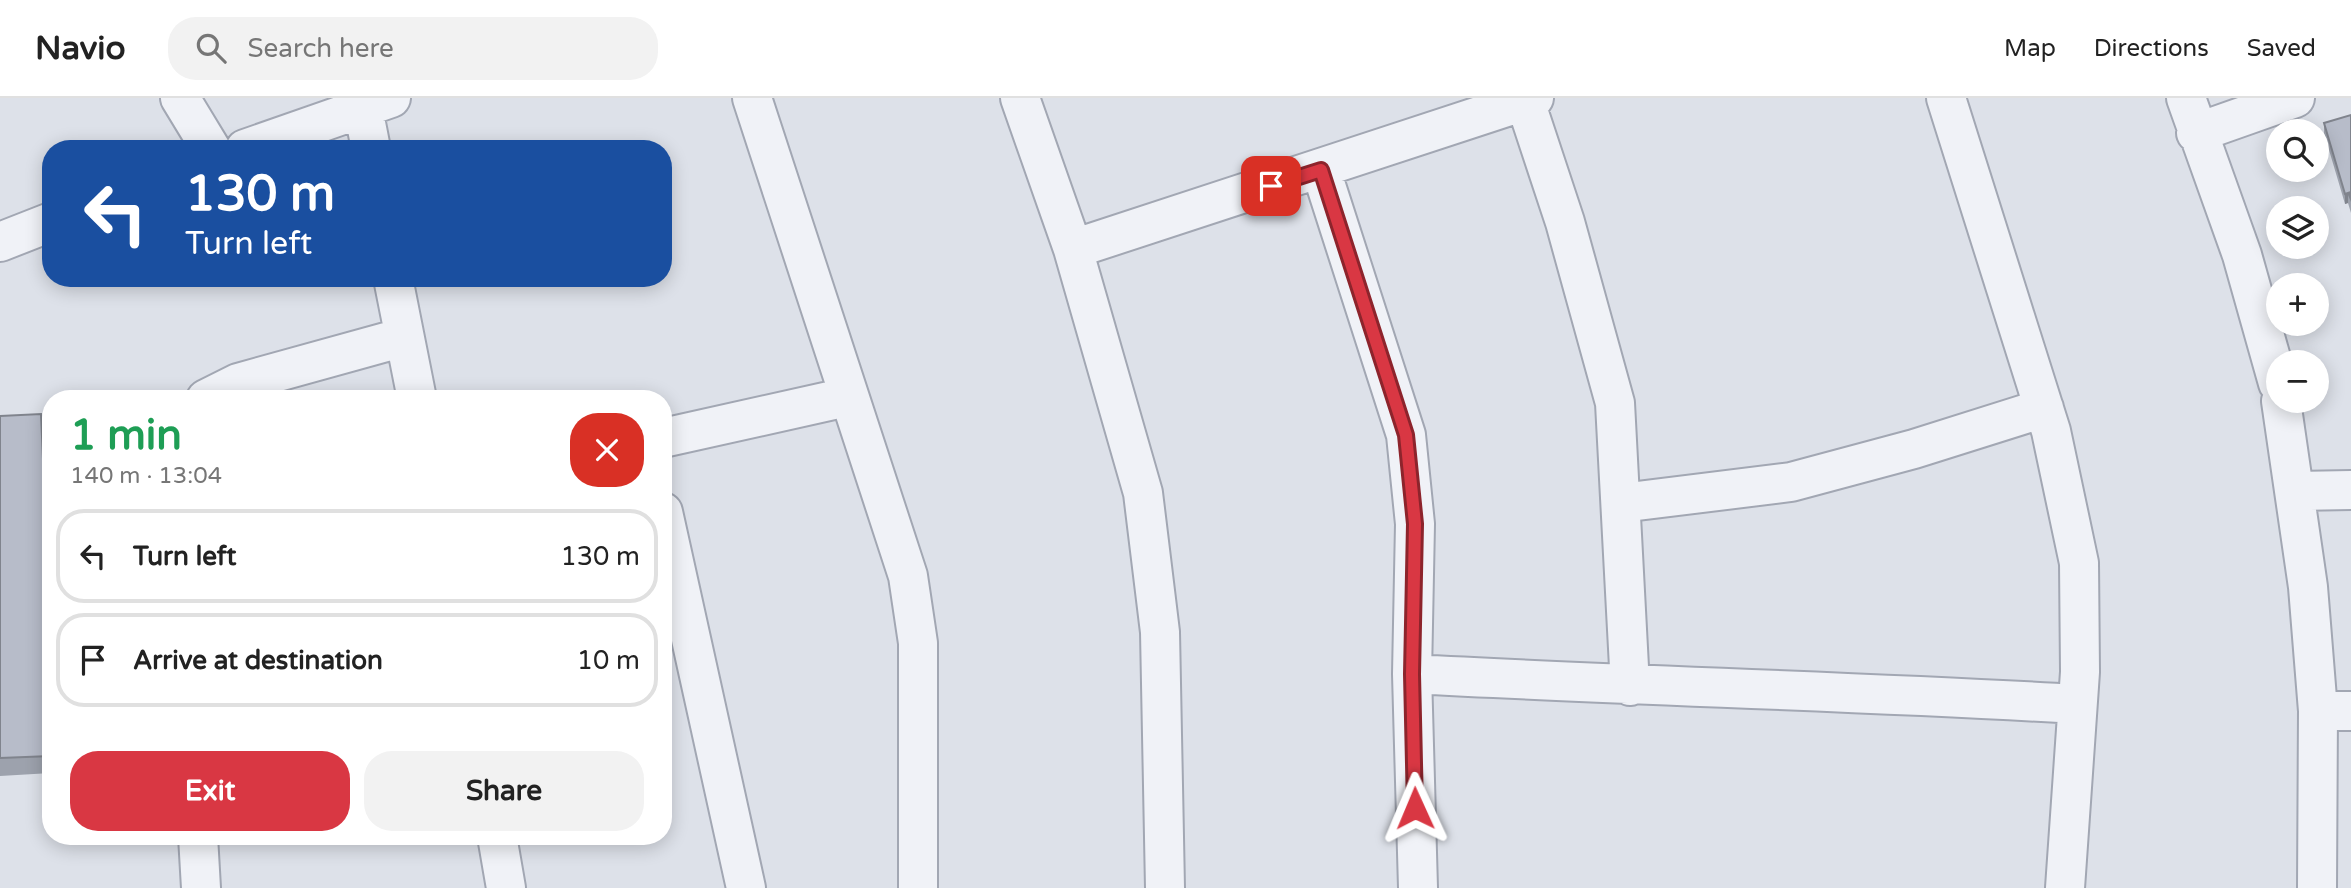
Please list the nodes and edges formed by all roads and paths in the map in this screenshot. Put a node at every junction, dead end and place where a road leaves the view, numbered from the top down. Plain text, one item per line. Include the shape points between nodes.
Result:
1 (180, 98) edge
2 (752, 98) edge
3 (1020, 98) edge
4 (1946, 98) edge
5 (2295, 98) edge
6 (1530, 99) edge
7 (377, 103) edge
8 (2191, 115) edge
9 (206, 140) edge
10 (271, 140) edge
11 (371, 140) edge
12 (1321, 170) junction
13 (42, 226) edge
14 (0, 242) edge
15 (1073, 249) junction
16 (395, 287) edge
17 (404, 337) junction
18 (2269, 350) edge
19 (224, 390) edge
20 (415, 390) edge
21 (847, 397) junction
22 (2044, 408) junction
23 (2283, 413) edge
24 (672, 436) edge
25 (2351, 490) edge
26 (2296, 491) junction
27 (1621, 503) junction
28 (672, 553) edge
29 (1412, 674) junction
30 (1630, 686) junction
31 (2077, 704) junction
32 (2335, 711) edge
33 (199, 845) edge
34 (499, 845) edge
35 (201, 888) edge
36 (506, 888) edge
37 (746, 888) edge
38 (918, 888) edge
39 (1165, 888) edge
40 (1418, 888) edge
41 (2065, 888) edge
42 (2316, 888) edge

1 - 9 street
2 - 21 street
3 - 15 street
4 - 22 street
5 - 8 street
6 - 12 street
6 - 27 street via 1615,403
7 - 10 street
7 - 11 street
8 - 18 street via 2242,255
12 - 15 street
12 - 29 street via 1406,435 1415,524
13 - 14 street
15 - 39 street via 1143,493 1160,632
16 - 17 street
17 - 19 street
17 - 20 street
21 - 24 street
21 - 38 street via 908,576 919,643
22 - 27 street via 1791,482
22 - 31 street via 2079,563
23 - 26 street
25 - 26 street
26 - 32 street
27 - 30 street
28 - 37 street
29 - 30 street
29 - 40 street
30 - 31 street via 1837,690
31 - 41 street
32 - 42 street
33 - 35 street
34 - 36 street

